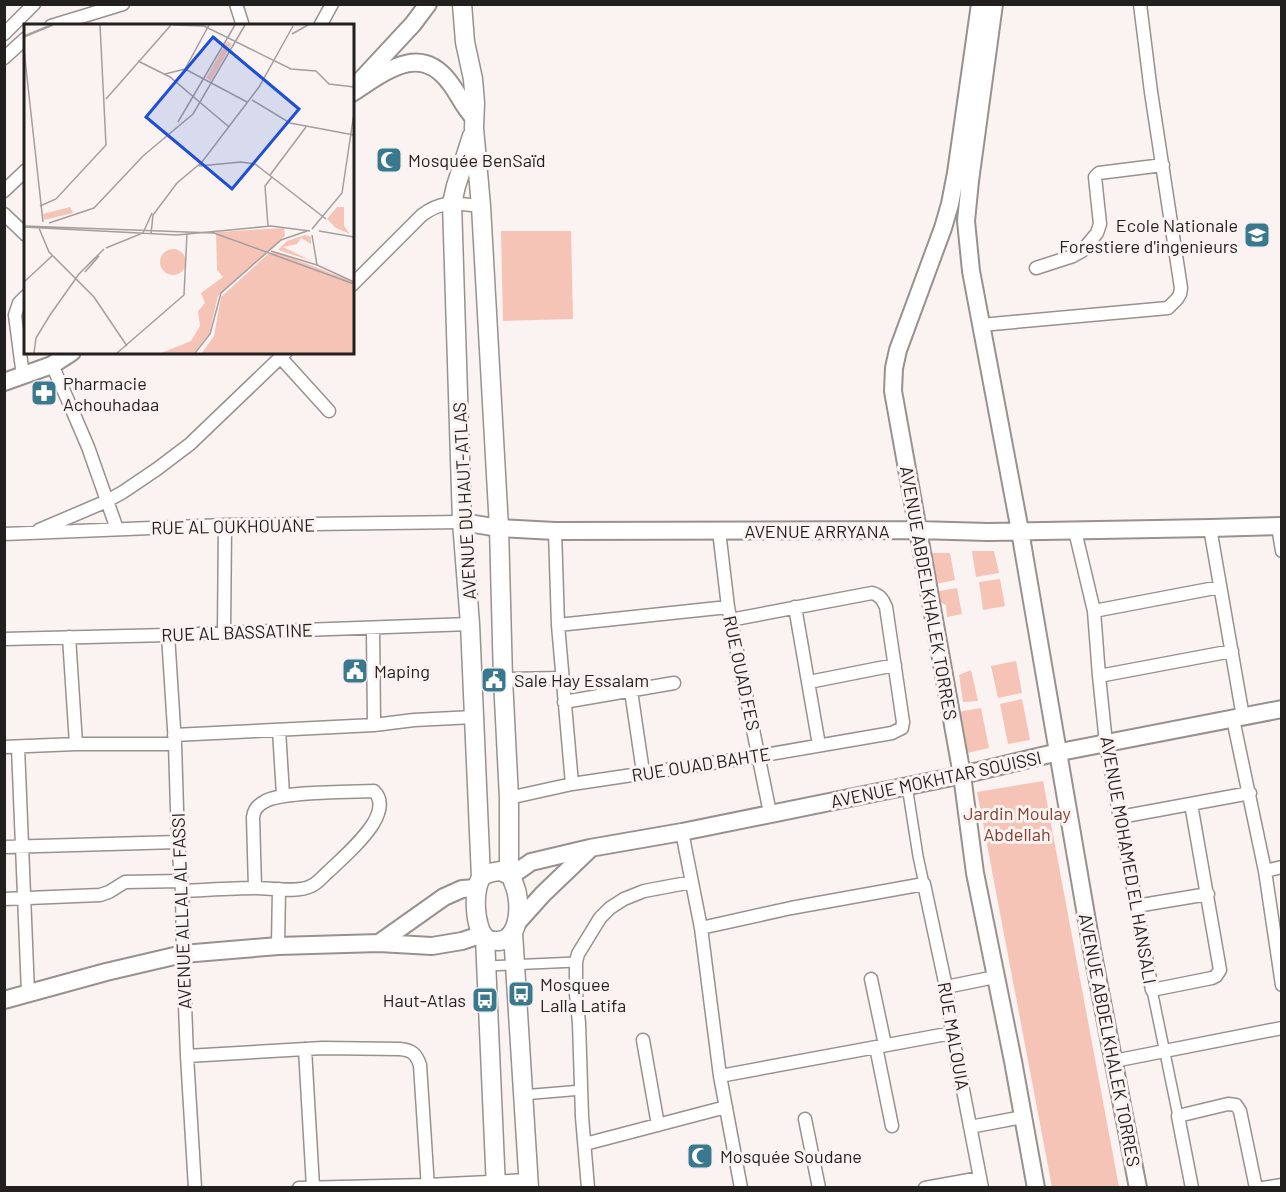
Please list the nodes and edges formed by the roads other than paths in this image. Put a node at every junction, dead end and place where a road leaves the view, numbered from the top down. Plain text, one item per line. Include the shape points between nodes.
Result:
1 (34, 4) edge
2 (123, 4) edge
3 (237, 4) edge
4 (332, 4) edge
5 (428, 4) edge
6 (462, 4) edge
7 (980, 4) edge
8 (994, 4) edge
9 (1140, 4) edge
10 (58, 24) edge
11 (242, 24) edge
12 (321, 24) edge
13 (4, 34) edge
14 (24, 39) edge
15 (7, 51) edge
16 (354, 89) edge
17 (354, 90) edge
18 (474, 123) junction
19 (1163, 165) junction
20 (24, 172) edge
21 (4, 191) edge
22 (452, 203) junction
23 (482, 206) junction
24 (4, 214) edge
25 (24, 233) edge
26 (1036, 268) dead end
27 (354, 283) edge
28 (24, 298) edge
29 (981, 325) junction
30 (69, 354) edge
31 (283, 355) edge
32 (51, 365) junction
33 (23, 376) junction
34 (4, 382) edge
35 (329, 411) dead end
36 (107, 501) junction
37 (462, 522) junction
38 (225, 525) junction
39 (1280, 526) edge
40 (499, 528) junction
41 (1210, 528) junction
42 (117, 529) junction
43 (917, 530) junction
44 (555, 531) junction
45 (718, 531) junction
46 (1020, 531) junction
47 (1075, 531) junction
48 (32, 532) junction
49 (4, 534) edge
50 (1281, 551) edge
51 (1220, 587) junction
52 (728, 607) junction
53 (795, 607) junction
54 (1094, 611) junction
55 (730, 620) junction
56 (470, 624) junction
57 (558, 625) junction
58 (373, 628) junction
59 (224, 632) junction
60 (168, 635) junction
61 (69, 637) junction
62 (4, 639) edge
63 (1232, 651) junction
64 (895, 665) junction
65 (1099, 676) junction
66 (562, 678) junction
67 (503, 679) junction
68 (809, 682) junction
69 (674, 683) dead end
70 (631, 691) junction
71 (564, 702) junction
72 (1281, 709) edge
73 (474, 717) junction
74 (1238, 718) junction
75 (374, 725) junction
76 (279, 730) junction
77 (174, 739) junction
78 (1106, 743) junction
79 (76, 744) junction
80 (819, 745) junction
81 (4, 747) edge
82 (18, 747) junction
83 (1057, 752) junction
84 (759, 756) junction
85 (644, 772) junction
86 (962, 775) junction
87 (572, 784) junction
88 (907, 786) junction
89 (1250, 794) junction
90 (283, 795) junction
91 (509, 798) junction
92 (1191, 804) junction
93 (770, 813) junction
94 (1119, 817) junction
95 (682, 831) junction
96 (178, 842) junction
97 (4, 847) edge
98 (21, 847) junction
99 (590, 848) junction
100 (1281, 867) edge
101 (1265, 871) junction
102 (510, 876) junction
103 (692, 882) junction
104 (479, 883) junction
105 (924, 884) junction
106 (182, 886) junction
107 (255, 888) junction
108 (279, 889) junction
109 (1208, 894) junction
110 (23, 898) junction
111 (4, 899) edge
112 (1136, 906) junction
113 (515, 928) junction
114 (701, 928) junction
115 (484, 936) junction
116 (380, 944) junction
117 (278, 946) junction
118 (183, 954) junction
119 (576, 962) junction
120 (487, 966) junction
121 (516, 966) junction
122 (995, 977) junction
123 (871, 979) dead end
124 (1281, 985) edge
125 (946, 987) junction
126 (1152, 990) junction
127 (28, 993) junction
128 (4, 1000) edge
129 (1281, 1028) edge
130 (952, 1033) junction
131 (643, 1040) dead end
132 (881, 1046) junction
133 (305, 1049) junction
134 (1164, 1051) junction
135 (187, 1056) junction
136 (1114, 1061) junction
137 (720, 1076) junction
138 (582, 1090) junction
139 (522, 1095) junction
140 (726, 1107) junction
141 (1178, 1116) junction
142 (1022, 1117) junction
143 (805, 1119) dead end
144 (658, 1125) junction
145 (892, 1126) dead end
146 (970, 1127) junction
147 (585, 1144) junction
148 (981, 1183) edge
149 (529, 1184) edge
150 (496, 1185) edge
151 (1281, 1185) edge
152 (427, 1186) edge
153 (313, 1187) edge
154 (195, 1188) edge
155 (299, 1188) edge
156 (588, 1188) edge
157 (741, 1188) edge
158 (819, 1188) edge
159 (925, 1188) edge
160 (1036, 1188) edge
161 (1138, 1188) edge
162 (1192, 1188) edge
163 (1256, 1188) edge
164 (1263, 1188) edge

1 - 13 street
2 - 10 street
3 - 11 street
4 - 12 street
5 - 16 street
6 - 18 main road, AVENUE DU HAUT-ATLAS via 473,79
7 - 43 street, AVENUE ABDELKHALEK TORRES via 950,204 894,368 893,391
8 - 29 street, AVENUE ABDELKHALEK TORRES via 966,221
9 - 19 street
14 - 15 street
17 - 18 street, AVENUE DU HAUT-ATLAS via 395,68 429,64 453,86
18 - 22 main road, AVENUE DU HAUT-ATLAS
18 - 23 main road, AVENUE DU HAUT-ATLAS
19 - 26 street via 1099,173 1095,177 1100,224 1097,233 1082,251
19 - 29 street via 1181,288 1168,308
20 - 21 street
22 - 23 street
22 - 27 street via 422,215
22 - 37 main road, AVENUE DU HAUT-ATLAS
23 - 40 main road, AVENUE DU HAUT-ATLAS
24 - 25 street
28 - 33 street via 15,315
29 - 46 street, AVENUE ABDELKHALEK TORRES
30 - 32 street
31 - 35 street
31 - 36 street via 190,444
32 - 33 street
32 - 36 street
33 - 34 street
36 - 42 street
36 - 48 street
37 - 38 street, RUE AL OUKHOUANE
37 - 40 street, AVENUE ARRYANA
37 - 56 main road, AVENUE DU HAUT-ATLAS
38 - 42 street, RUE AL OUKHOUANE
38 - 59 street
39 - 41 street, AVENUE ARRYANA
39 - 50 street
40 - 44 street, AVENUE ARRYANA
40 - 67 main road, AVENUE DU HAUT-ATLAS
41 - 47 street, AVENUE ARRYANA
41 - 51 street
42 - 48 street, RUE AL OUKHOUANE
43 - 45 street, AVENUE ARRYANA
43 - 46 street, AVENUE ARRYANA
43 - 86 street, AVENUE ABDELKHALEK TORRES
44 - 45 street, AVENUE ARRYANA
44 - 57 street
45 - 52 street, RUE OUAD FES
46 - 47 street, AVENUE ARRYANA
46 - 83 street, AVENUE ABDELKHALEK TORRES
47 - 54 street, AVENUE MOHAMED EL HANSALI
48 - 49 street, RUE AL OUKHOUANE
51 - 54 street
51 - 63 street
52 - 55 street, RUE OUAD FES
52 - 57 street
53 - 55 street
53 - 64 street via 872,593 880,597 886,607
53 - 68 street
54 - 65 street, AVENUE MOHAMED EL HANSALI
55 - 84 street, RUE OUAD FES
56 - 58 street, RUE AL BASSATINE
56 - 73 main road, AVENUE DU HAUT-ATLAS
57 - 66 street
58 - 59 street, RUE AL BASSATINE
58 - 75 street
59 - 60 street, RUE AL BASSATINE
60 - 61 street, RUE AL BASSATINE
60 - 77 street, AVENUE ALLAL AL FASSI
61 - 62 street, RUE AL BASSATINE
61 - 79 street
63 - 65 street
63 - 74 street
64 - 68 street
64 - 80 street, RUE OUAD BAHTE via 902,728
65 - 78 street, AVENUE MOHAMED EL HANSALI
66 - 67 street
66 - 71 street
67 - 91 main road, AVENUE DU HAUT-ATLAS
68 - 80 street
69 - 70 street
70 - 71 street
70 - 85 street
71 - 87 street
72 - 74 street, AVENUE MOKHTAR SOUISSI
73 - 75 street
73 - 104 main road, AVENUE DU HAUT-ATLAS
74 - 78 street, AVENUE MOKHTAR SOUISSI
74 - 89 street
75 - 76 street
76 - 77 street
76 - 90 street
77 - 79 street
77 - 96 street, AVENUE ALLAL AL FASSI
78 - 83 street, AVENUE MOKHTAR SOUISSI
78 - 94 street, AVENUE MOHAMED EL HANSALI
79 - 82 street
80 - 84 street, RUE OUAD BAHTE
81 - 82 street
82 - 98 street
83 - 86 street, AVENUE MOKHTAR SOUISSI
83 - 136 street, AVENUE ABDELKHALEK TORRES
84 - 85 street, RUE OUAD BAHTE
84 - 93 street, RUE OUAD FES
85 - 87 street, RUE OUAD BAHTE
86 - 88 street, AVENUE MOKHTAR SOUISSI
86 - 122 street, AVENUE ABDELKHALEK TORRES
87 - 91 street, RUE OUAD BAHTE
88 - 93 street, AVENUE MOKHTAR SOUISSI
88 - 105 street
89 - 92 street
89 - 101 street
90 - 107 street via 265,801 254,812
90 - 108 street via 374,791 380,806 367,833 318,881 304,889
91 - 102 main road, AVENUE DU HAUT-ATLAS
92 - 94 street
92 - 109 street
93 - 95 street, AVENUE MOKHTAR SOUISSI
94 - 112 street, AVENUE MOHAMED EL HANSALI
95 - 99 street, AVENUE MOKHTAR SOUISSI
95 - 103 street
96 - 98 street
96 - 106 street, AVENUE ALLAL AL FASSI
97 - 98 street
98 - 110 street
99 - 102 street, AVENUE MOKHTAR SOUISSI via 531,862
99 - 113 street
100 - 101 street
101 - 124 street
102 - 104 main road via 501,871 490,872
102 - 113 main road via 517,894
103 - 114 street
103 - 119 street via 644,891 610,908 588,936
104 - 115 main road via 476,910
104 - 116 street via 444,897
105 - 114 street
105 - 125 street, RUE MALOUIA
106 - 107 street
106 - 110 street via 125,882 100,895
106 - 118 street, AVENUE ALLAL AL FASSI
107 - 108 street
108 - 117 street
109 - 112 street
109 - 126 street via 1219,973 1212,978
110 - 111 street
110 - 127 street
112 - 126 street, AVENUE MOHAMED EL HANSALI
113 - 115 main road via 504,940
113 - 121 main road
114 - 137 street
115 - 116 street via 432,946
115 - 120 main road
116 - 117 street
117 - 118 street
118 - 127 street
118 - 135 street, AVENUE ALLAL AL FASSI
119 - 121 street
119 - 138 street
120 - 121 street
120 - 150 main road
121 - 139 main road
122 - 125 street
122 - 142 street, AVENUE ABDELKHALEK TORRES
123 - 132 street
125 - 130 street, RUE MALOUIA
126 - 134 street, AVENUE MOHAMED EL HANSALI
127 - 128 street
129 - 134 street
130 - 132 street
130 - 146 street, RUE MALOUIA
131 - 144 street
132 - 137 street
132 - 145 street
133 - 135 street
133 - 152 street via 407,1050 414,1054 420,1065
133 - 153 street
134 - 136 street
134 - 141 street, AVENUE MOHAMED EL HANSALI
135 - 154 street, AVENUE ALLAL AL FASSI
136 - 161 street, AVENUE ABDELKHALEK TORRES
137 - 140 street
138 - 139 street
138 - 147 street
139 - 149 main road
140 - 144 street
140 - 157 street
141 - 162 street, AVENUE MOHAMED EL HANSALI
141 - 163 street via 1236,1105
142 - 146 street
142 - 160 street, AVENUE ABDELKHALEK TORRES
143 - 158 street
144 - 147 street
146 - 148 street, RUE MALOUIA
147 - 156 street
148 - 159 street
149 - 150 street
150 - 152 street
151 - 164 street
152 - 153 street
153 - 155 street

